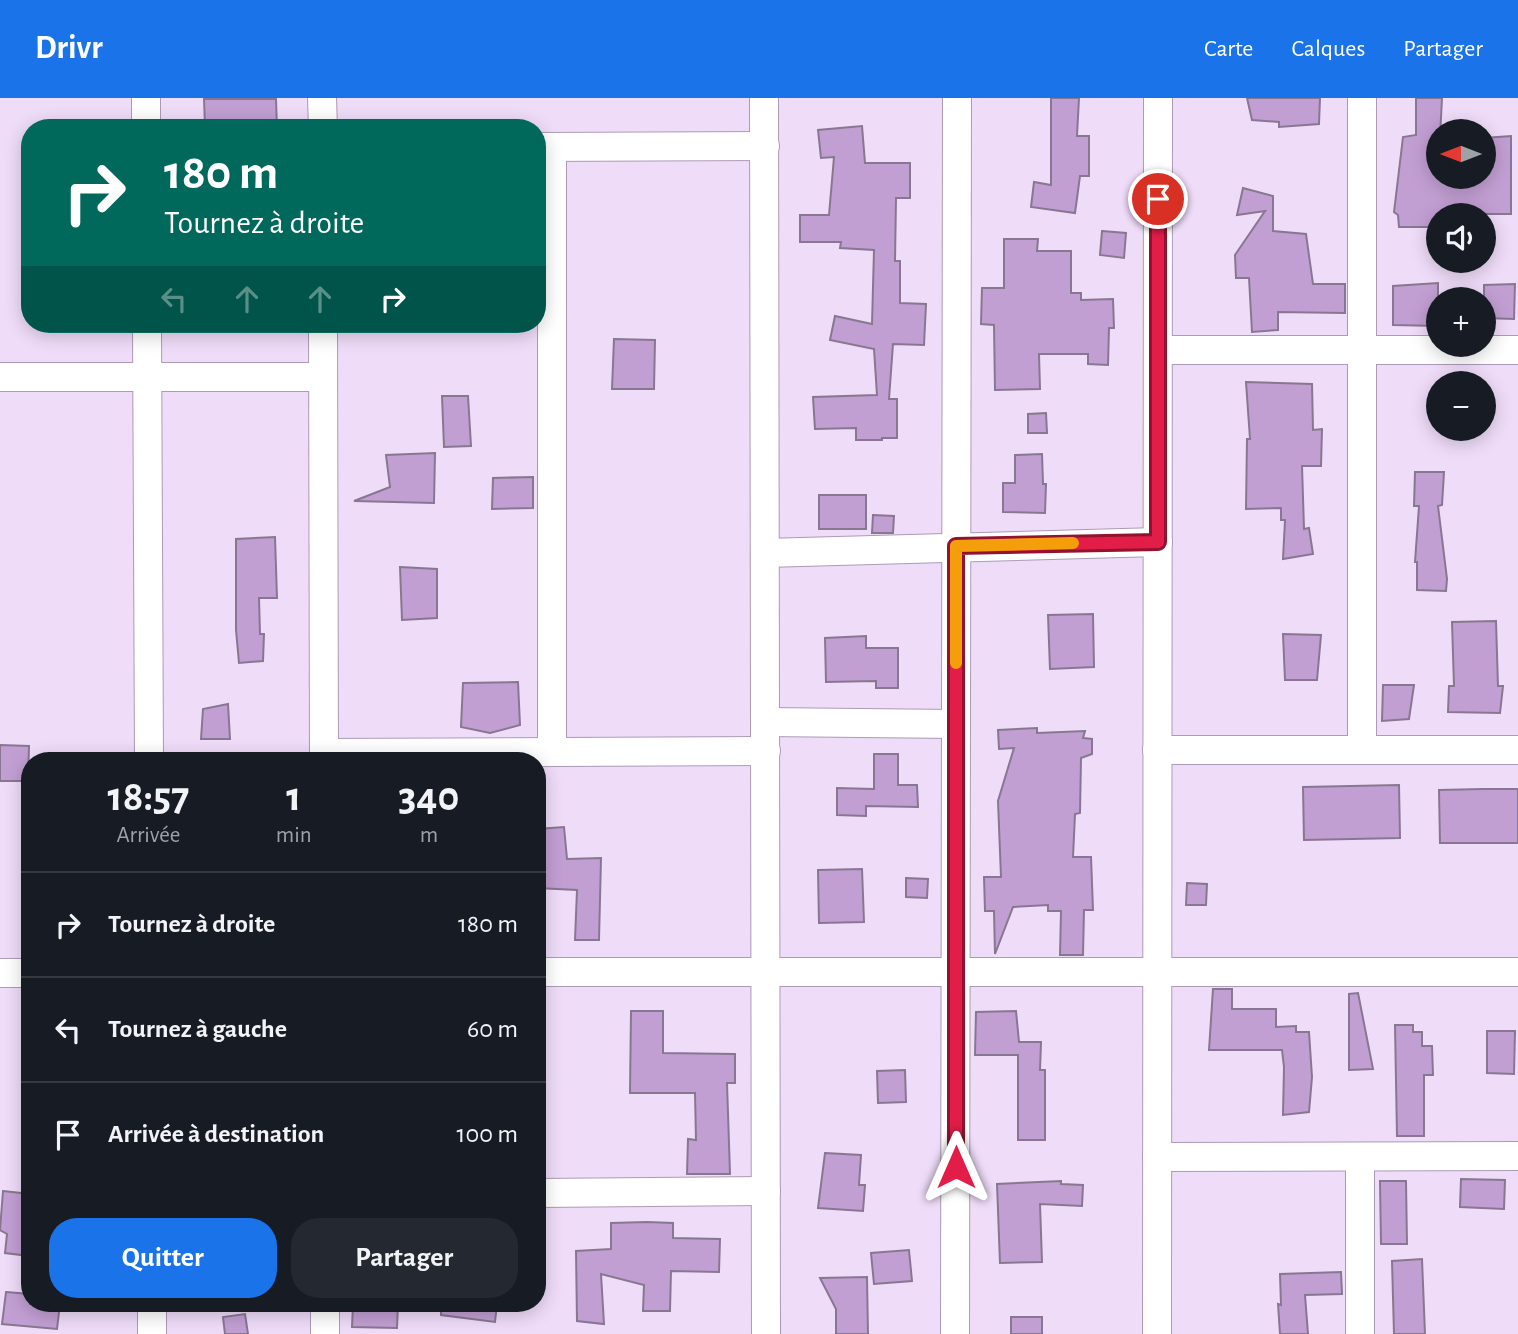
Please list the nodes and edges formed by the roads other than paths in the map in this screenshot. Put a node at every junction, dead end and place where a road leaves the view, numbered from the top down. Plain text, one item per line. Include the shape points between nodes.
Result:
1 (146, 98) edge
2 (323, 98) edge
3 (764, 98) edge
4 (957, 98) edge
5 (1158, 98) edge
6 (1362, 98) edge
7 (146, 119) edge
8 (323, 119) edge
9 (765, 146) junction
10 (546, 147) edge
11 (546, 233) edge
12 (147, 333) edge
13 (323, 333) edge
14 (1158, 350) junction
15 (1362, 350) junction
16 (1518, 350) edge
17 (0, 377) edge
18 (148, 377) junction
19 (323, 377) junction
20 (1158, 542) junction
21 (956, 546) junction
22 (765, 552) junction
23 (765, 722) junction
24 (956, 724) junction
25 (552, 750) junction
26 (1157, 750) junction
27 (1362, 750) junction
28 (1518, 750) edge
29 (766, 751) junction
30 (149, 752) edge
31 (324, 752) edge
32 (487, 752) edge
33 (546, 972) edge
34 (765, 972) junction
35 (956, 972) junction
36 (1157, 972) junction
37 (1518, 972) edge
38 (0, 973) edge
39 (21, 973) edge
40 (1518, 1156) edge
41 (1157, 1157) junction
42 (1360, 1157) junction
43 (766, 1191) junction
44 (546, 1193) edge
45 (152, 1312) edge
46 (325, 1312) edge
47 (152, 1334) edge
48 (325, 1334) edge
49 (766, 1334) edge
50 (955, 1334) edge
51 (1157, 1334) edge
52 (1360, 1334) edge

1 - 7 street
2 - 8 street
3 - 9 street
4 - 21 street
5 - 14 street
6 - 15 street
9 - 10 street
9 - 22 street
11 - 25 street
12 - 18 street
13 - 19 street
14 - 15 street
14 - 20 street
15 - 16 street
15 - 27 street
17 - 18 street
18 - 19 street
18 - 30 street
19 - 31 street
20 - 21 street
20 - 26 street
21 - 22 street
21 - 24 street
22 - 23 street
23 - 24 street
23 - 29 street
24 - 35 street
25 - 29 street
25 - 32 street
26 - 27 street
26 - 36 street
27 - 28 street
29 - 34 street
33 - 34 street
34 - 35 street
34 - 43 street
35 - 36 street
35 - 50 street
36 - 37 street
36 - 41 street
38 - 39 street
40 - 42 street
41 - 42 street
41 - 51 street
42 - 52 street
43 - 44 street
43 - 49 street
45 - 47 street
46 - 48 street

